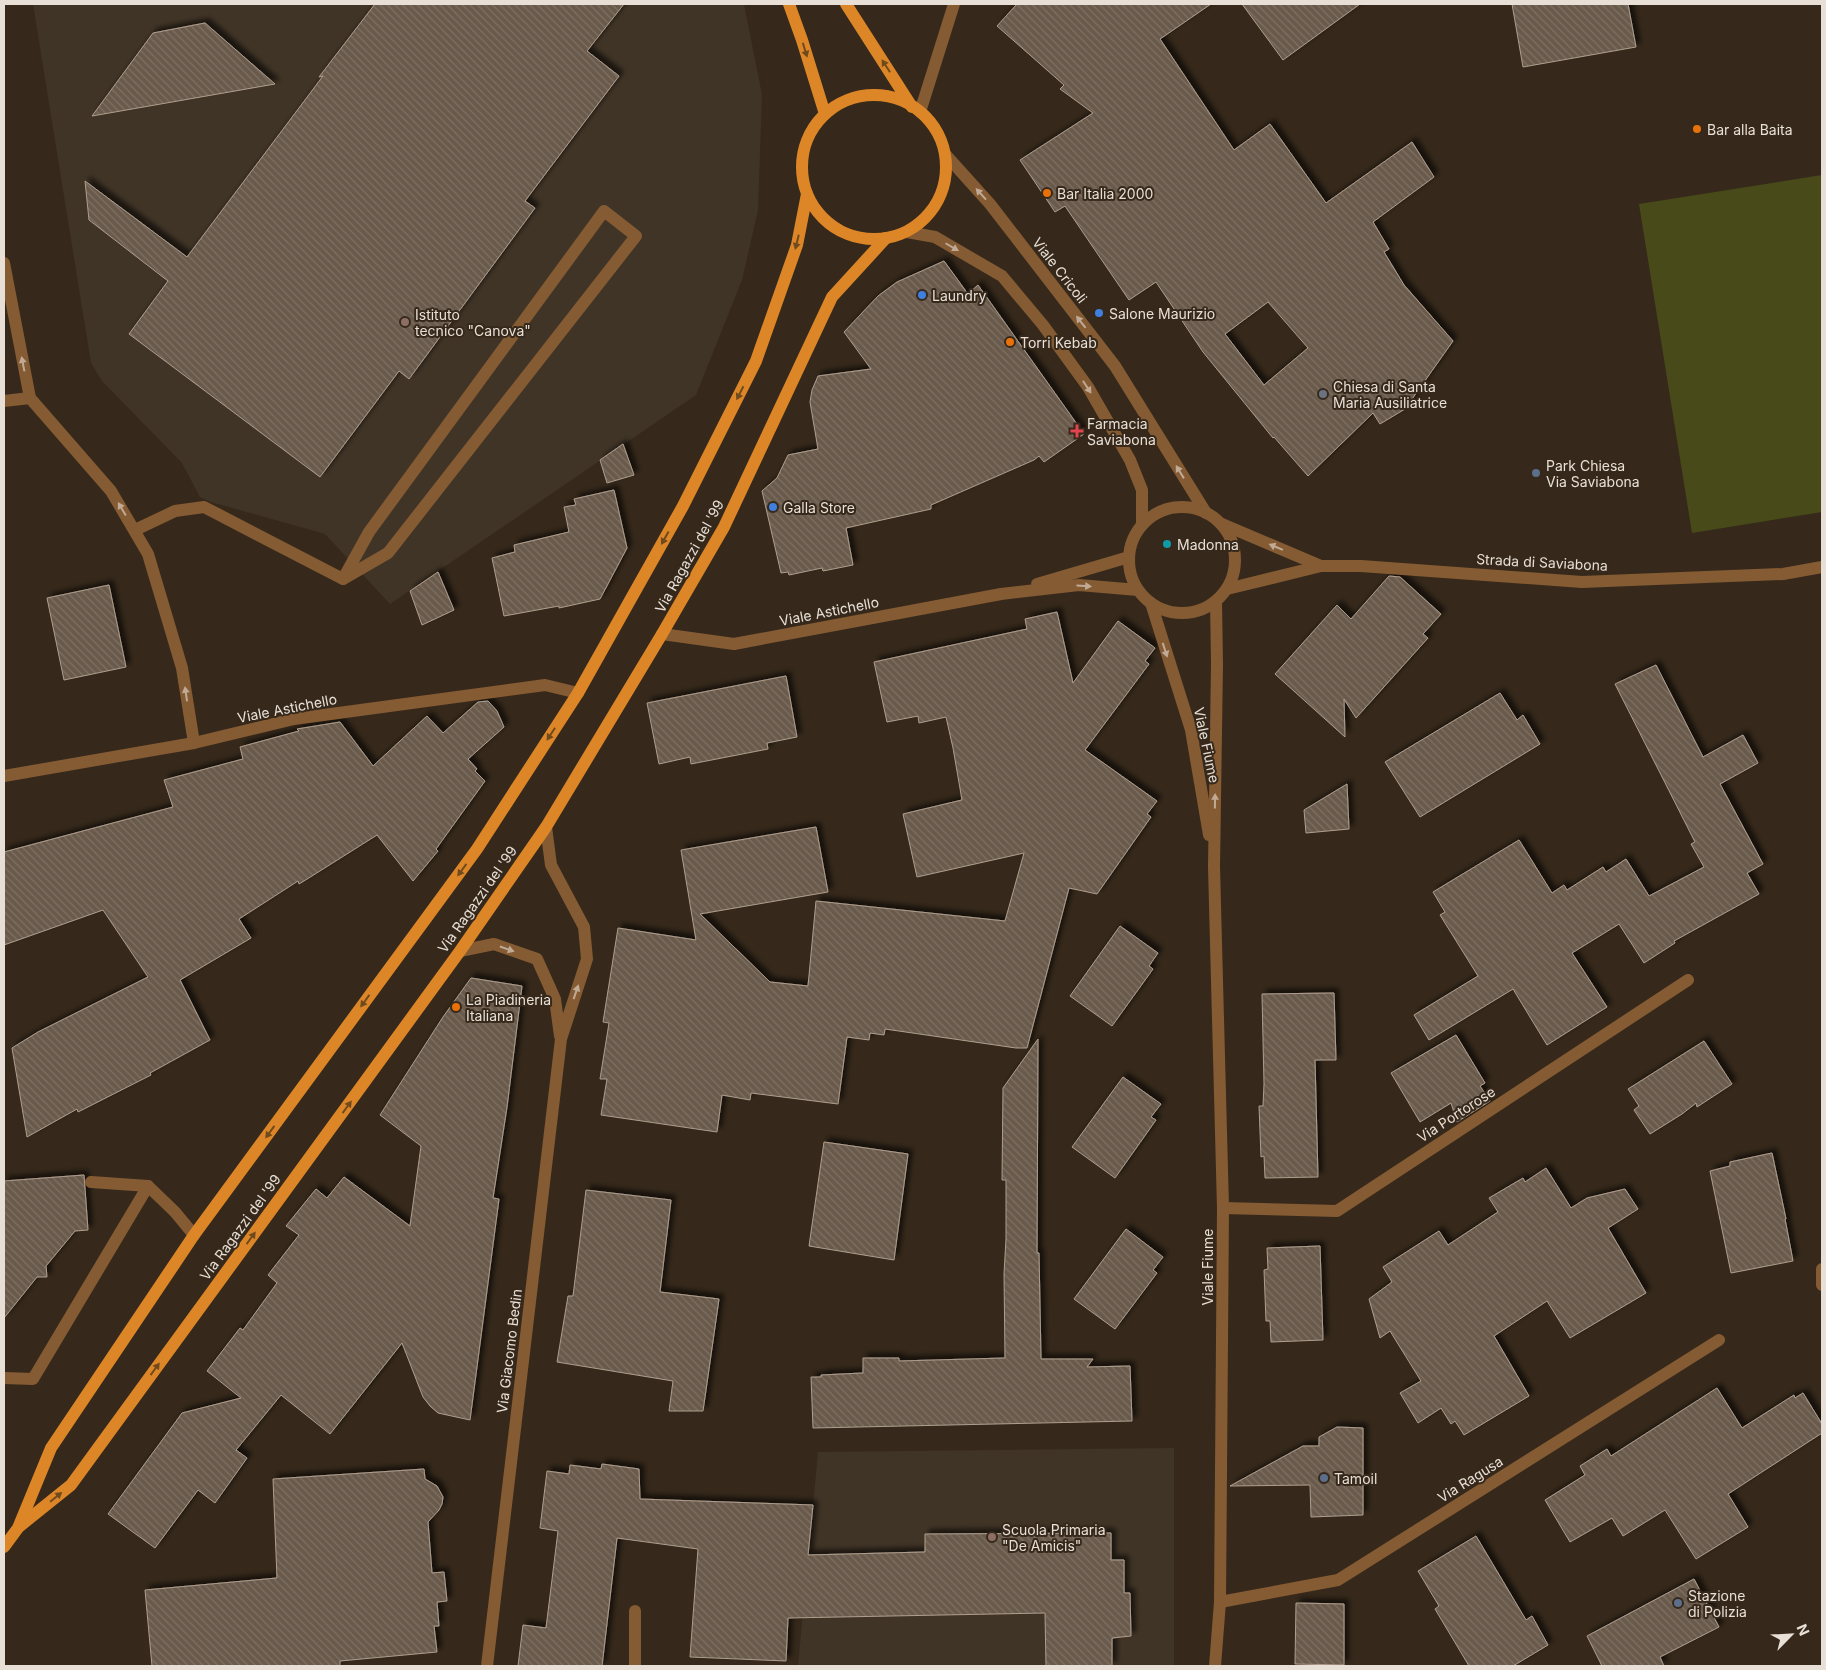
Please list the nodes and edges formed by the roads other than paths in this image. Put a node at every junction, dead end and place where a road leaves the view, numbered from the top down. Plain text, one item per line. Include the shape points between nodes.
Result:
1 (789, 4) edge
2 (846, 4) edge
3 (954, 4) edge
4 (916, 109) junction
5 (825, 114) junction
6 (945, 154) junction
7 (807, 194) junction
8 (907, 232) junction
9 (886, 238) junction
10 (4, 263) edge
11 (30, 398) junction
12 (4, 401) edge
13 (1206, 513) junction
14 (1220, 524) junction
15 (1142, 525) junction
16 (135, 530) junction
17 (1129, 558) junction
18 (1321, 566) junction
19 (1822, 567) edge
20 (343, 579) junction
21 (1227, 589) junction
22 (1138, 590) junction
23 (1001, 594) junction
24 (1216, 602) junction
25 (1151, 603) junction
26 (662, 634) junction
27 (578, 694) junction
28 (194, 742) junction
29 (4, 776) edge
30 (546, 827) junction
31 (1214, 867) junction
32 (460, 951) junction
33 (1688, 980) dead end
34 (561, 1039) junction
35 (91, 1182) dead end
36 (148, 1186) junction
37 (1223, 1208) junction
38 (194, 1235) junction
39 (1822, 1269) edge
40 (1822, 1285) edge
41 (1719, 1340) dead end
42 (4, 1378) edge
43 (18, 1528) junction
44 (4, 1547) edge
45 (1220, 1602) junction
46 (635, 1611) dead end
47 (487, 1666) edge
48 (635, 1666) edge
49 (1215, 1666) edge

1 -> 5 main road
4 -> 2 main road, Viale Cricoli
3 - 4 street
4 - 5 main road, Viale Cricoli via 891,97 867,96 845,101
4 - 6 main road, Viale Cricoli via 931,124
5 - 7 main road, Viale Cricoli via 812,131 804,151 802,173
6 - 8 main road, Viale Cricoli via 945,177 938,199 925,218
13 -> 6 street, Viale Cricoli via 1115,366 990,204
7 - 9 main road, Viale Cricoli via 819,215 839,230 862,238
7 -> 27 main road, Via Ragazzi del '99 via 797,245 756,361 683,506
8 - 9 main road, Viale Cricoli
8 -> 15 street, Viale Cricoli via 935,237 1002,276 1043,325 1088,387 1130,460 1142,490
9 - 26 main road, Via Ragazzi del '99 via 832,297 724,527
11 -> 10 street
11 - 12 street
16 -> 11 street via 112,490
13 - 14 street
13 - 15 street via 1190,508 1172,508 1156,514
18 -> 14 street, Strada di Saviabona
14 - 21 street via 1231,538 1235,555 1234,572
15 - 17 street via 1133,540
16 - 20 street via 174,511 204,507
28 -> 16 street via 182,668 148,554
17 - 22 street via 1131,575
17 - 23 street, Viale Astichello
18 - 19 street, Strada di Saviabona via 1582,582 1783,574
18 - 21 street, Strada di Saviabona
20 - 20 street via 388,554 636,236 604,211 369,532
21 - 24 street
23 -> 22 street, Viale Astichello via 1079,585
22 - 25 street
23 - 26 street, Viale Astichello via 734,644
24 - 25 street via 1183,614 1166,611
31 -> 24 street, Viale Fiume
25 -> 31 street, Viale Fiume via 1191,730
26 - 30 main road, Via Ragazzi del '99
27 - 28 street, Viale Astichello via 545,685 294,719
27 -> 38 main road, Via Ragazzi del '99 via 477,848
28 - 29 street, Viale Astichello
30 - 32 main road, Via Ragazzi del '99
34 -> 30 street, Via Giacomo Bedin via 588,960 584,927 551,865
31 - 37 street, Viale Fiume
32 -> 34 street, Via Giacomo Bedin via 494,944 537,959 556,999
43 -> 32 main road, Via Ragazzi del '99 via 71,1485
33 - 37 street, Via Portorose via 1337,1210
34 - 47 street, Via Giacomo Bedin
35 - 36 street
36 - 38 street
36 - 42 street via 33,1379
37 - 45 street, Viale Fiume
38 - 43 main road, Via Ragazzi del '99 via 51,1448
39 - 40 street
41 - 45 street, Via Ragusa via 1338,1580
43 - 44 main road, Via Ragazzi del '99
45 - 49 street, Viale Fiume
46 - 48 street

